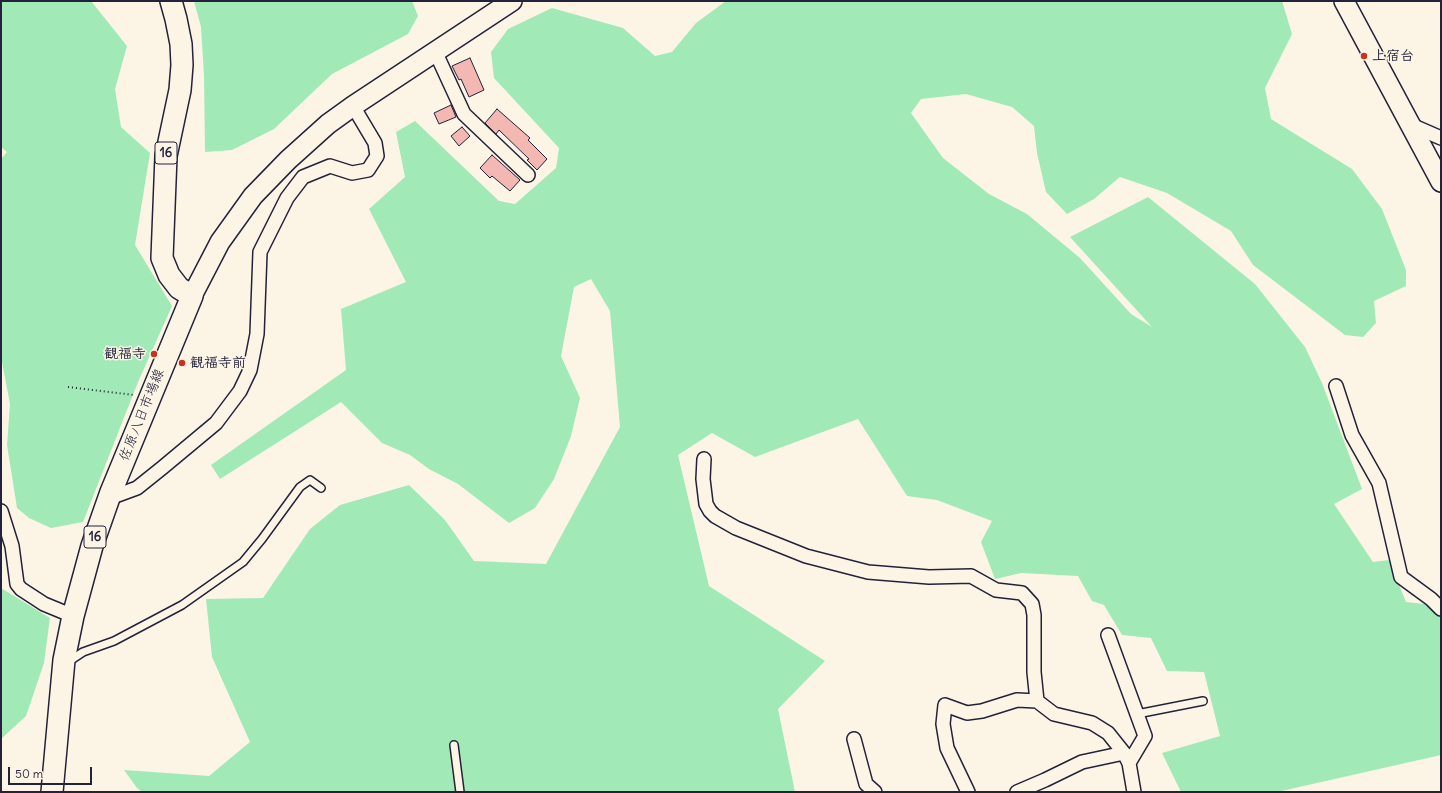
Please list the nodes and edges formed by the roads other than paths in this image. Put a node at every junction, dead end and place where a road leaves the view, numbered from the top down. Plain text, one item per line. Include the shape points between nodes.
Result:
1 (171, 1) edge
2 (512, 1) edge
3 (1344, 1) edge
4 (435, 51) junction
5 (353, 106) junction
6 (1409, 124) junction
7 (1441, 138) edge
8 (528, 176) dead end
9 (1441, 182) edge
10 (192, 296) junction
11 (1336, 386) dead end
12 (704, 459) dead end
13 (321, 488) dead end
14 (111, 492) junction
15 (1, 511) edge
16 (1441, 608) edge
17 (73, 616) junction
18 (1108, 634) dead end
19 (64, 665) junction
20 (1037, 701) junction
21 (1204, 701) dead end
22 (1137, 714) junction
23 (854, 739) dead end
24 (454, 745) dead end
25 (1127, 758) junction
26 (52, 792) edge
27 (460, 792) edge
28 (875, 792) edge
29 (968, 792) edge
30 (1017, 792) edge
31 (1134, 792) edge

1 - 10 main road, 16 via 181,44 182,65 180,90 166,156 162,258 169,276 179,288
2 - 4 street
3 - 6 street
4 - 5 street
4 - 8 street via 464,114
5 - 10 street via 328,124 253,196 220,242
5 - 14 street via 375,143 376,156 368,170 352,173 330,166 303,177 287,198 260,252 257,334 250,370 240,391 216,424 162,468 136,488 118,495
6 - 7 street
6 - 9 street
10 - 14 main road, 佐原八日市場線 / 16
11 - 16 street via 1352,435 1379,483 1401,577
12 - 20 street via 706,504 715,516 736,528 806,556 868,572 929,577 971,576 996,590 1022,593 1032,604 1034,615
13 - 19 lane via 310,480 300,487 243,562 182,605 114,641 83,652
14 - 17 main road, 佐原八日市場線 / 16 via 92,546
15 - 17 street via 12,546 17,584 21,590 44,604
17 - 19 main road, 佐原八日市場線 / 16
18 - 22 street
19 - 26 main road, 佐原八日市場線 / 16
20 - 25 street via 1054,714 1092,723 1108,733
20 - 29 street via 1017,700 967,713 945,705 943,724 947,748
21 - 22 lane
22 - 25 street via 1145,736
23 - 28 street via 866,784
24 - 27 lane
25 - 30 street via 1082,762
25 - 31 street

